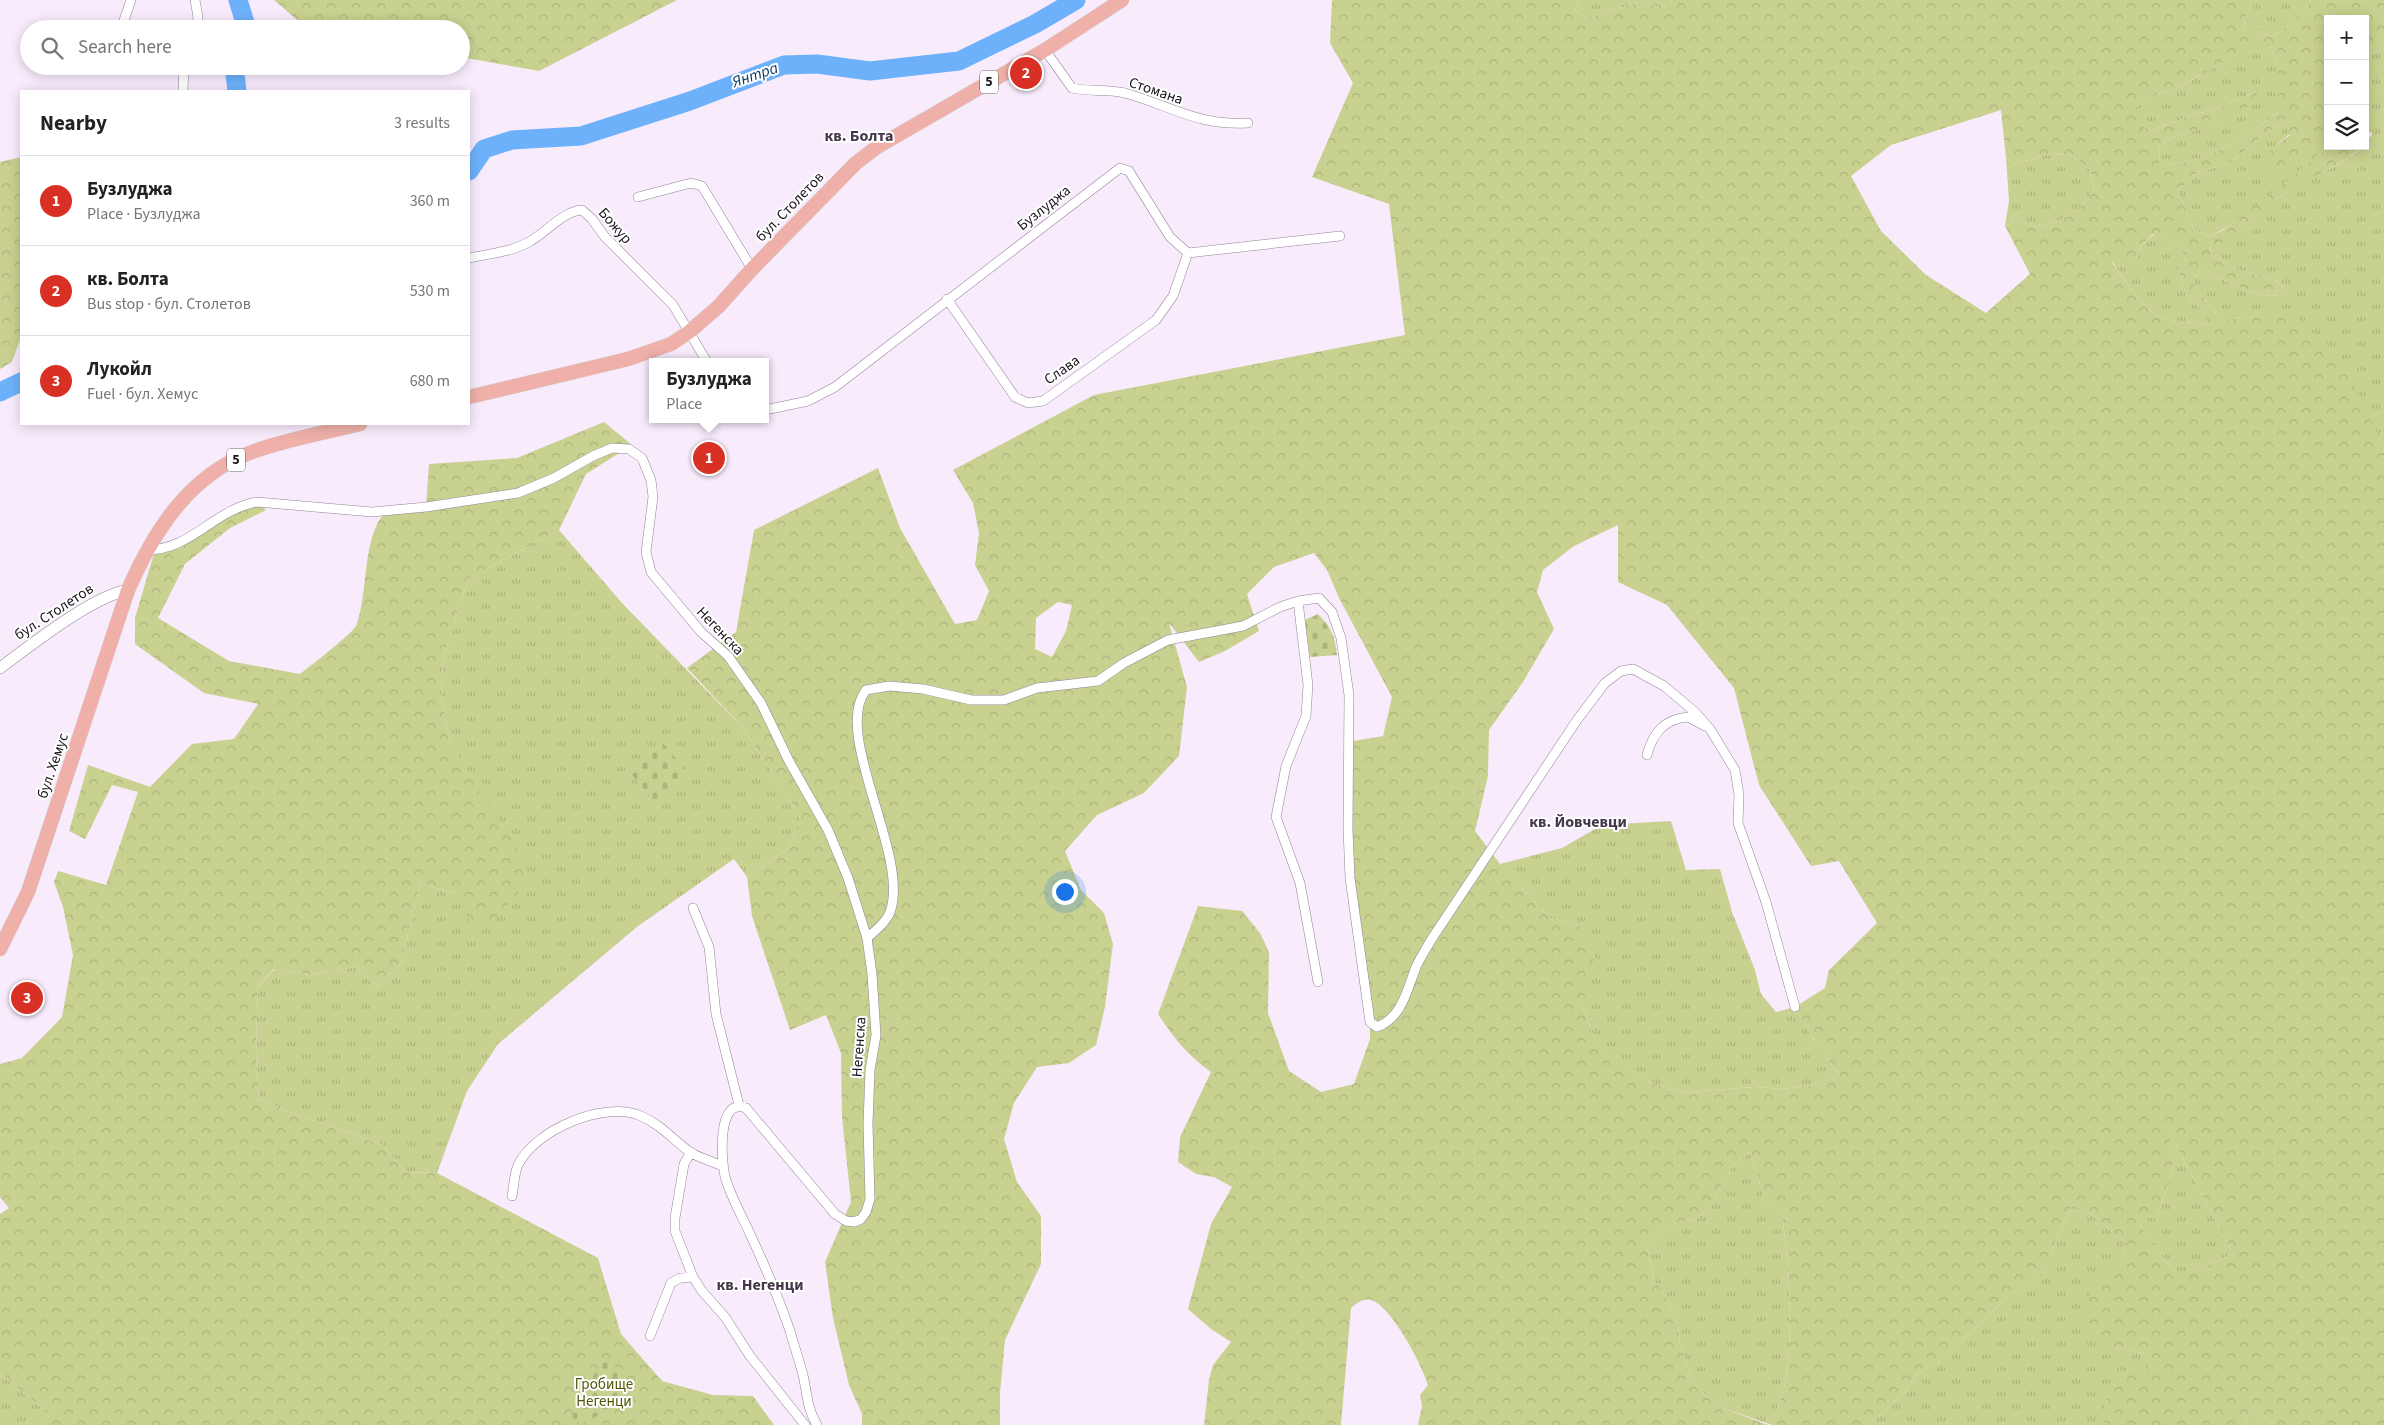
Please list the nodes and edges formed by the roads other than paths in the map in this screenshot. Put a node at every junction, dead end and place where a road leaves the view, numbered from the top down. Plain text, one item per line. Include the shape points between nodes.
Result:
1 (131, 0) edge
2 (195, 0) edge
3 (1122, 0) edge
4 (124, 20) edge
5 (198, 20) edge
6 (1044, 50) junction
7 (184, 75) edge
8 (183, 90) edge
9 (1248, 123) dead end
10 (638, 197) dead end
11 (1340, 236) dead end
12 (1188, 253) junction
13 (470, 258) edge
14 (752, 269) junction
15 (947, 300) junction
16 (689, 332) junction
17 (705, 358) edge
18 (470, 397) edge
19 (769, 409) edge
20 (356, 425) edge
21 (146, 550) junction
22 (128, 590) junction
23 (1298, 601) junction
24 (0, 668) edge
25 (1710, 729) junction
26 (1647, 755) dead end
27 (693, 908) dead end
28 (867, 938) junction
29 (0, 950) edge
30 (1318, 982) dead end
31 (1795, 1007) dead end
32 (739, 1105) junction
33 (691, 1152) junction
34 (722, 1166) junction
35 (512, 1196) dead end
36 (693, 1277) junction
37 (650, 1336) dead end
38 (805, 1425) edge
39 (817, 1425) edge

1 - 4 street
2 - 5 street
3 - 6 main road, бул. Столетов / 5
6 - 9 street, Стомана via 1072,88 1123,93 1184,116 1225,125
6 - 14 main road, бул. Столетов / 5 via 876,147 856,163
7 - 8 street
10 - 14 street via 691,183 702,186
11 - 12 street
12 - 15 street, Бузлуджа via 1170,237 1129,171 1120,168
12 - 15 street, Слава via 1173,296 1156,320 1043,401 1028,403 1015,397
13 - 16 street, Божур via 506,251 529,242 573,210 582,210 592,218 605,238 673,305
14 - 16 main road, бул. Столетов / 5 via 719,306
15 - 19 street, Бузлуджа via 835,387 808,401
16 - 17 street
16 - 18 main road, бул. Столетов / 5 via 671,344 628,359
20 - 21 main road, 5 via 272,446 232,462 202,481 173,509
21 - 22 main road, 5
21 - 28 street, Негенска via 172,547 219,516 246,504 257,502 372,512 446,504 518,493 554,478 604,450 629,449 642,458 651,480 654,497 646,552 651,572 701,632 728,656 761,702 789,761 828,830 848,878
22 - 24 main road, бул. Столетов via 114,592 94,603
22 - 29 main road, бул. Хемус / 5 via 28,892
23 - 25 street via 1319,598 1332,612 1342,638 1349,695 1350,878 1370,1022 1377,1027 1387,1024 1396,1014 1431,940 1576,720 1605,683 1621,672 1633,669 1664,686
23 - 28 street via 1243,626 1168,640 1098,681 1037,688 1004,700 971,700 923,689 889,686 866,690 859,698 861,745 868,785 890,857 894,894 891,910 881,926
23 - 30 street via 1308,685 1306,716 1286,766 1276,817 1300,883
25 - 26 street via 1688,717 1674,720 1652,738
25 - 31 street via 1735,770 1739,795 1738,823 1766,902
27 - 32 street via 710,947 716,1014
28 - 32 street, Негенска via 876,1035 870,1070 868,1124 870,1199 861,1219 846,1221 835,1214 746,1108
32 - 34 street via 732,1107 726,1115
33 - 34 street
33 - 35 street via 673,1136 639,1115 614,1113 587,1117 553,1130 525,1154 517,1167
33 - 36 street via 684,1164 675,1231
34 - 39 street via 789,1330 810,1412
36 - 37 street via 672,1282
36 - 38 street

